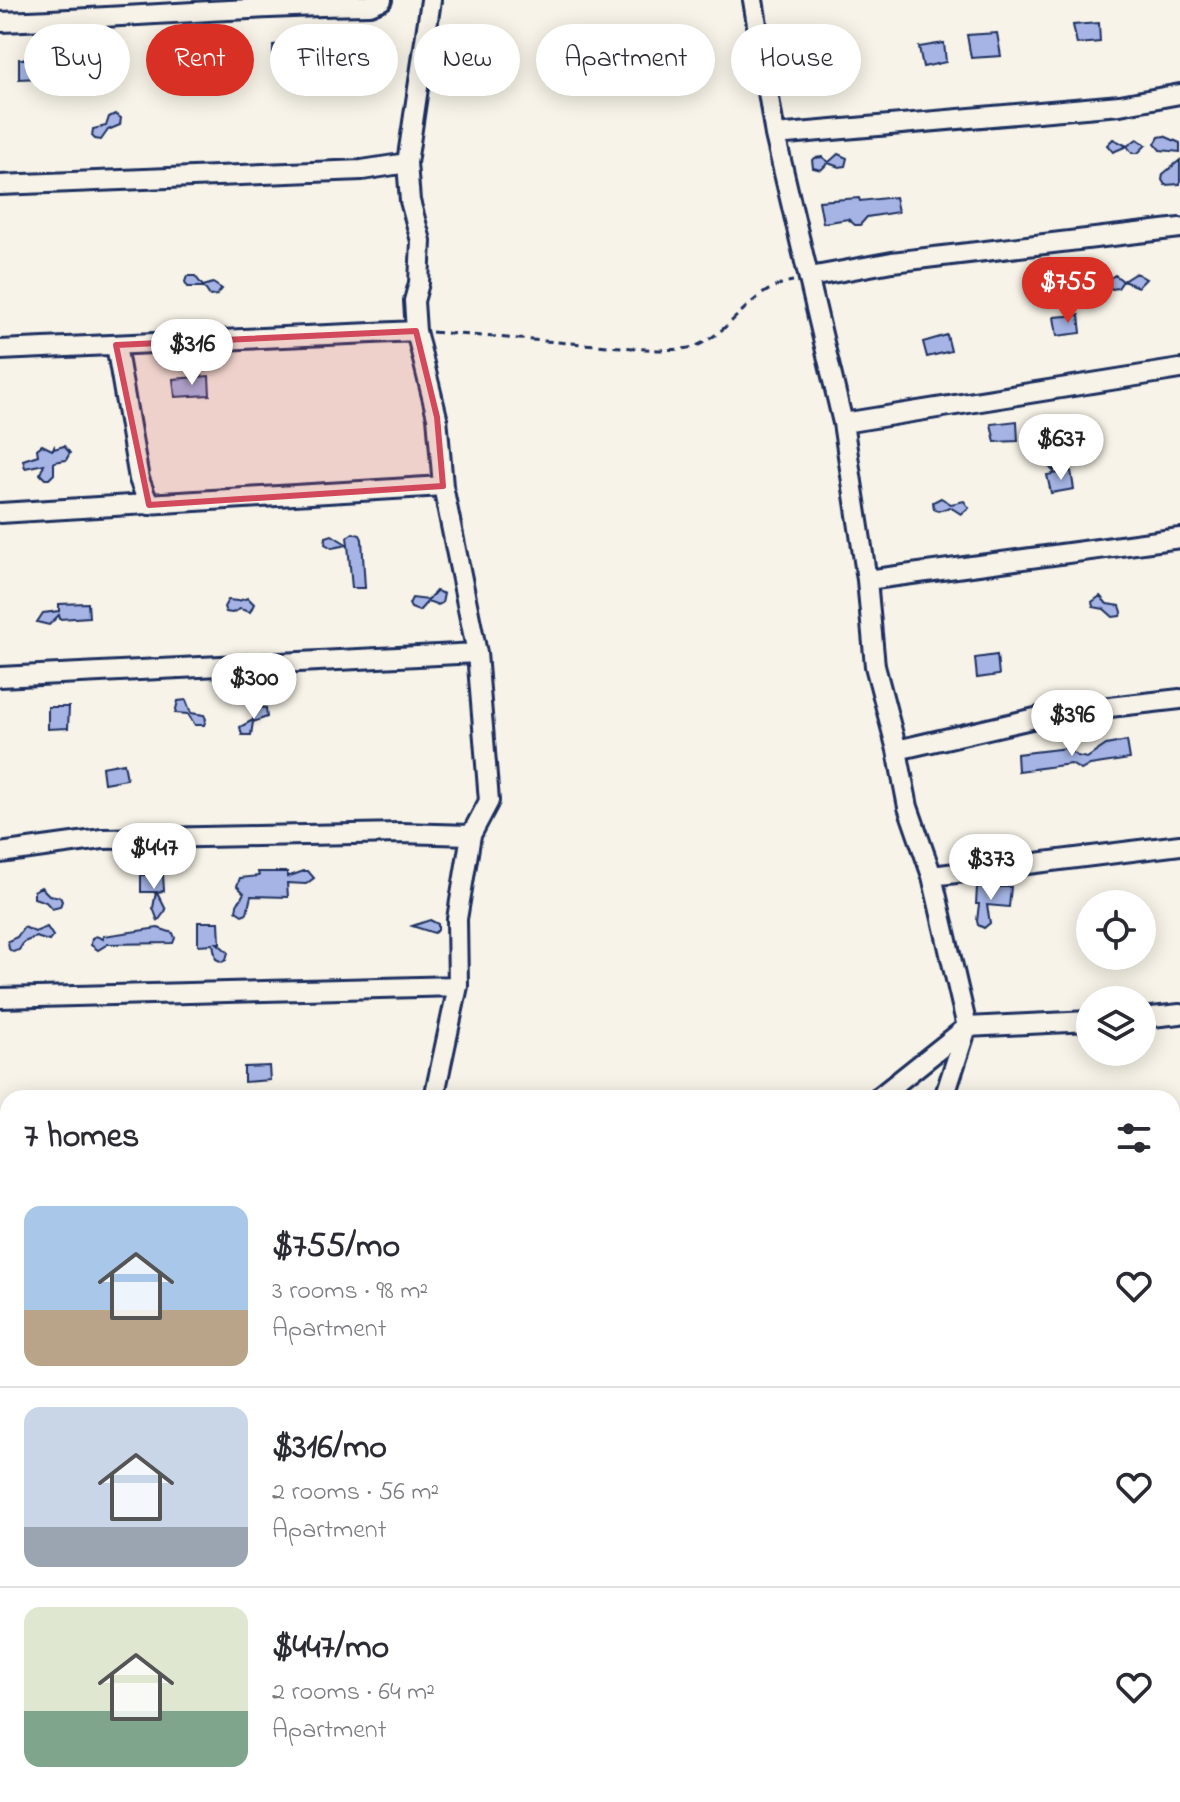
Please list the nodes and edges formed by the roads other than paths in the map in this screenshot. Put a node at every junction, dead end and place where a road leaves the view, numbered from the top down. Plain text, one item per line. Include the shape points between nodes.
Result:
1 (431, 0) edge
2 (753, 0) edge
3 (373, 2) edge
4 (0, 22) edge
5 (1180, 94) edge
6 (775, 135) junction
7 (407, 163) junction
8 (0, 185) edge
9 (1180, 228) edge
10 (810, 277) junction
11 (416, 331) junction
12 (116, 345) junction
13 (0, 350) edge
14 (1180, 369) edge
15 (843, 423) junction
16 (443, 486) junction
17 (149, 505) junction
18 (0, 513) edge
19 (1180, 538) edge
20 (867, 580) junction
21 (477, 653) junction
22 (0, 677) edge
23 (1180, 699) edge
24 (897, 750) junction
25 (471, 835) junction
26 (1180, 845) edge
27 (0, 853) edge
28 (932, 876) junction
29 (458, 986) junction
30 (0, 998) edge
31 (1180, 1014) edge
32 (1156, 1017) edge
33 (1076, 1022) edge
34 (967, 1027) junction
35 (436, 1090) edge
36 (888, 1090) edge
37 (947, 1090) edge

1 - 7 street
2 - 6 street
3 - 4 street
5 - 6 street via 1120,105
6 - 10 street
7 - 8 street via 362,170
7 - 11 street via 421,241
9 - 10 street via 892,262
10 - 15 street
11 - 12 street
11 - 16 street via 437,417
12 - 13 street
12 - 17 street via 139,479
14 - 15 street
15 - 20 street
16 - 17 street
16 - 21 street
17 - 18 street
19 - 20 street
20 - 24 street via 875,666
21 - 22 street
21 - 25 street via 489,801
23 - 24 street via 1057,713
24 - 28 street via 908,807
25 - 27 street via 102,839
25 - 29 street via 457,919
26 - 28 street
28 - 34 street
29 - 30 street
29 - 35 street
31 - 32 street
33 - 34 street
34 - 36 street
34 - 37 street

